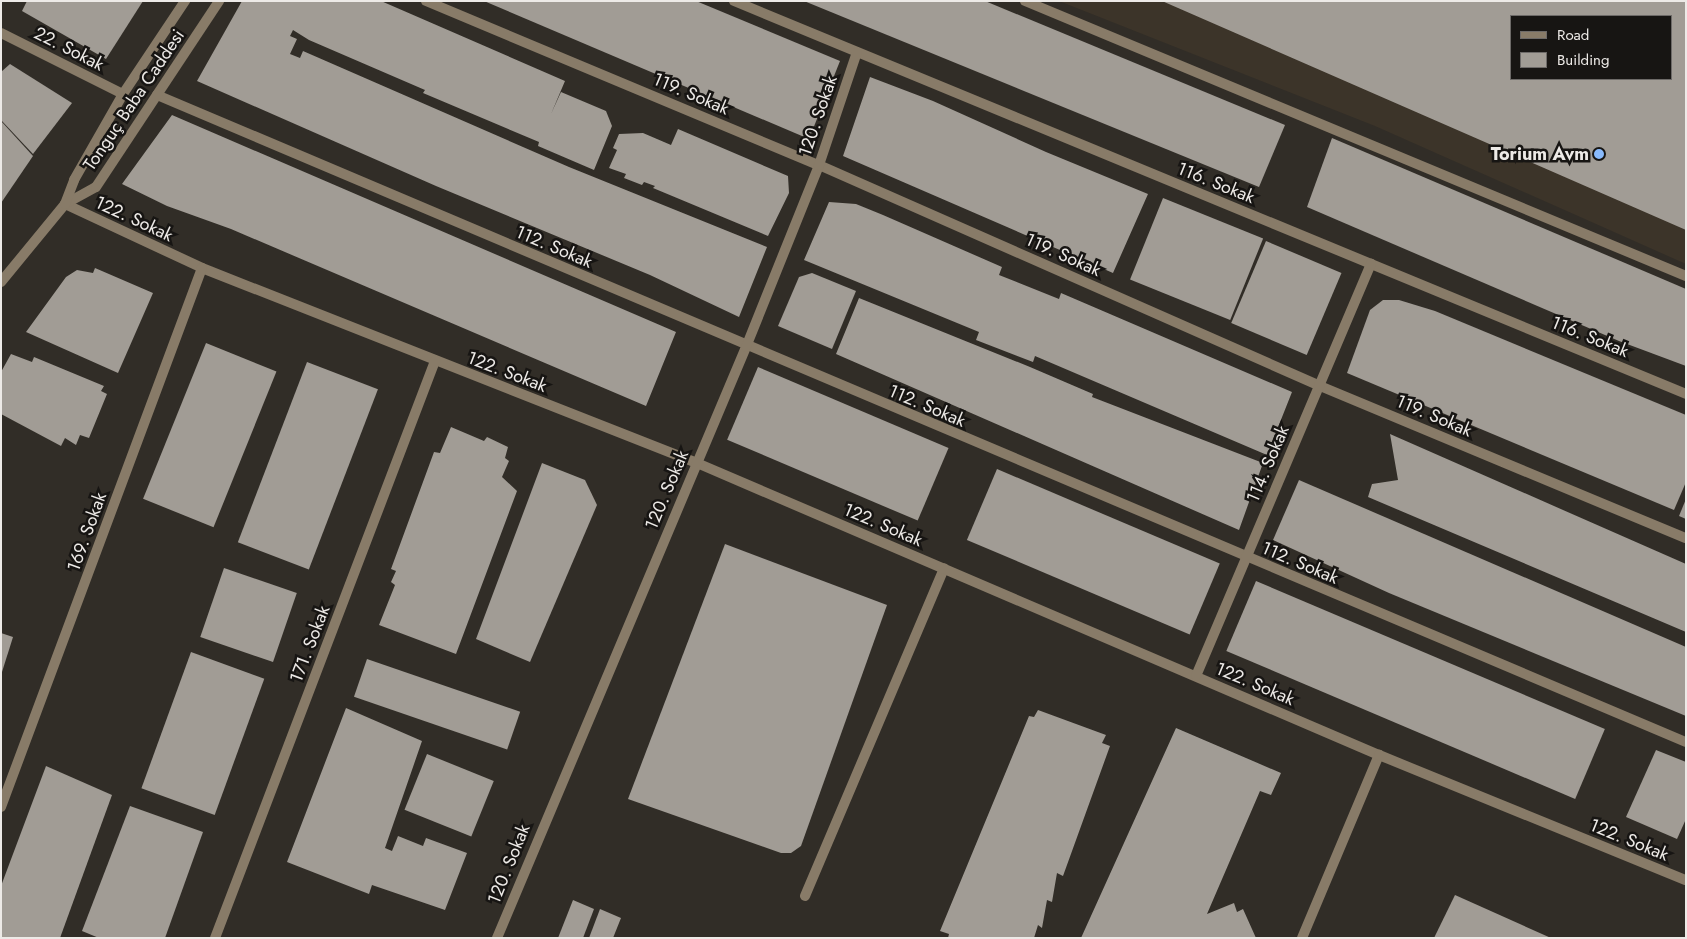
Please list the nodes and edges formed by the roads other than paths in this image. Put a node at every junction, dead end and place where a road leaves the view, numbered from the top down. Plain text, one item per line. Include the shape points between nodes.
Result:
1 (185, 1) edge
2 (219, 1) edge
3 (426, 1) edge
4 (734, 1) edge
5 (1025, 1) edge
6 (1, 33) edge
7 (857, 52) junction
8 (123, 94) junction
9 (156, 96) junction
10 (818, 165) junction
11 (65, 204) junction
12 (1371, 264) junction
13 (202, 268) junction
14 (1686, 276) edge
15 (1, 282) edge
16 (746, 347) junction
17 (435, 361) junction
18 (1320, 386) junction
19 (1686, 394) edge
20 (697, 463) junction
21 (1686, 538) edge
22 (1245, 558) junction
23 (944, 568) junction
24 (1196, 676) junction
25 (1686, 742) edge
26 (1380, 755) junction
27 (1, 807) edge
28 (1686, 880) edge
29 (805, 896) dead end
30 (215, 938) edge
31 (498, 938) edge
32 (1302, 938) edge

1 - 8 street, Tonguç Baba Caddesi
2 - 9 street, Tonguç Baba Caddesi
3 - 10 street, 119. Sokak
4 - 7 street, 116. Sokak
5 - 14 street
6 - 8 street, 22. Sokak
7 - 10 street, 120. Sokak
7 - 12 street, 116. Sokak
8 - 11 street, Tonguç Baba Caddesi via 74,180
9 - 11 street, Tonguç Baba Caddesi via 96,187
9 - 16 street, 112. Sokak
10 - 16 street, 120. Sokak
10 - 18 street, 119. Sokak
11 - 13 street, 122. Sokak
11 - 15 street, Tonguç Baba Caddesi
12 - 18 street, 114. Sokak
12 - 19 street, 116. Sokak
13 - 17 street, 122. Sokak
13 - 27 street, 169. Sokak
16 - 20 street, 120. Sokak
16 - 22 street, 112. Sokak
17 - 20 street, 122. Sokak
17 - 30 street, 171. Sokak
18 - 21 street, 119. Sokak
18 - 22 street, 114. Sokak
20 - 23 street, 122. Sokak
20 - 31 street, 120. Sokak
22 - 24 street, 114. Sokak
22 - 25 street, 112. Sokak
23 - 24 street, 122. Sokak
23 - 29 street
24 - 26 street, 122. Sokak
26 - 28 street, 122. Sokak
26 - 32 street

